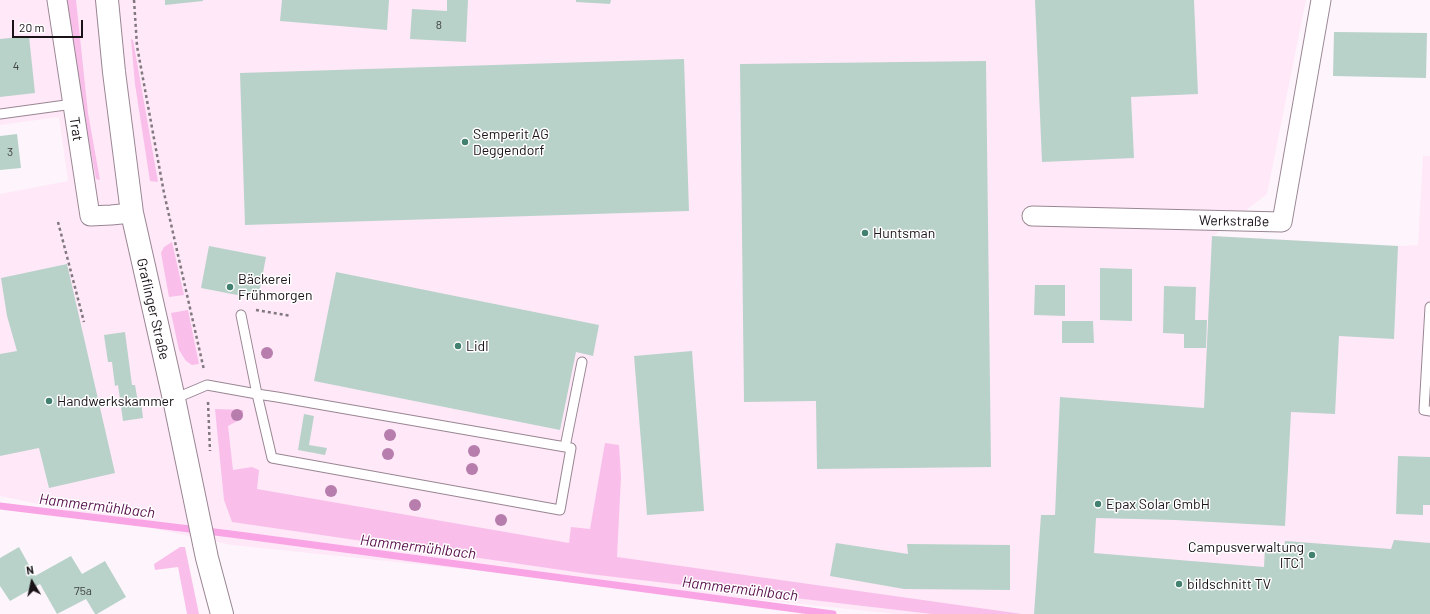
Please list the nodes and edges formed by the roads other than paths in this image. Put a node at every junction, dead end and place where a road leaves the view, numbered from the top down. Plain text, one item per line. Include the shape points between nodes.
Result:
1 (57, 0) edge
2 (107, 0) edge
3 (1321, 0) edge
4 (73, 104) junction
5 (0, 114) edge
6 (132, 213) junction
7 (1032, 216) dead end
8 (1430, 307) edge
9 (242, 315) dead end
10 (582, 362) dead end
11 (257, 394) junction
12 (174, 399) junction
13 (1430, 411) edge
14 (565, 447) junction
15 (222, 614) edge

1 - 4 street, Trat
2 - 6 street, Graflinger Straße
3 - 7 street, Werkstraße via 1282,222
4 - 5 lane
4 - 6 street, Trat via 90,216
6 - 12 street, Graflinger Straße
8 - 13 lane via 1424,410
9 - 11 lane
10 - 14 lane
11 - 12 lane via 207,386
11 - 14 lane
11 - 14 lane via 272,458 560,510 571,448
12 - 15 street, Graflinger Straße via 207,558

